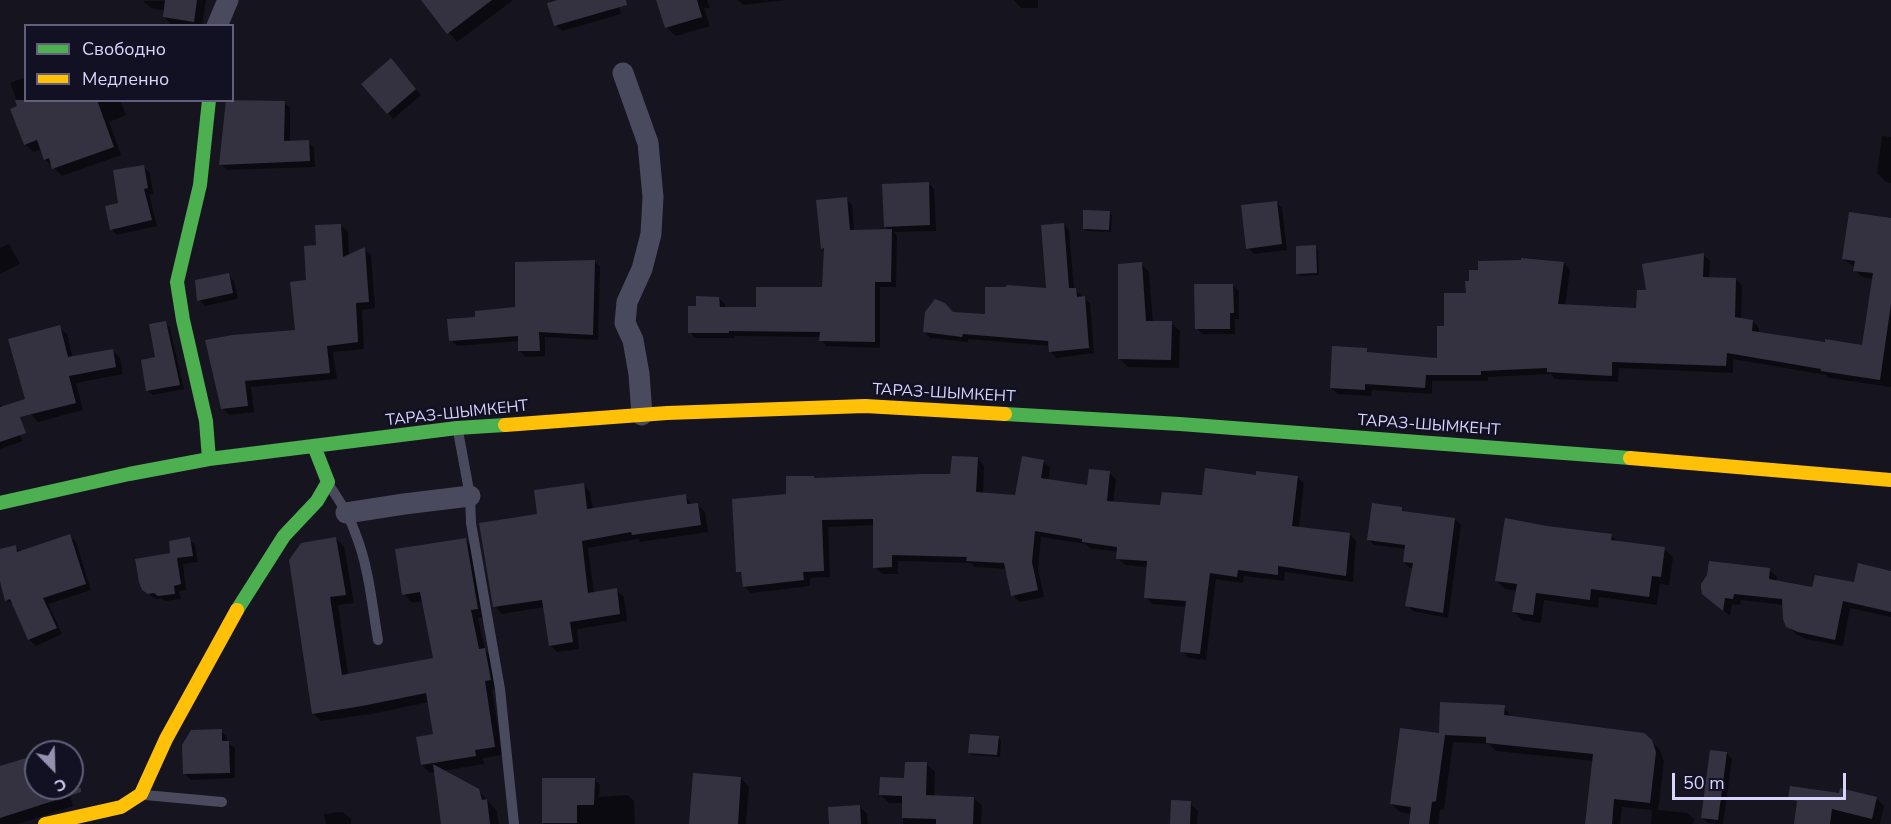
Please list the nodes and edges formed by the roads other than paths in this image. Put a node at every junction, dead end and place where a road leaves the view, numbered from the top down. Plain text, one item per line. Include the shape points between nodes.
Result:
1 (228, 0) edge
2 (218, 24) edge
3 (623, 73) dead end
4 (209, 102) edge
5 (642, 415) junction
6 (457, 428) junction
7 (314, 446) junction
8 (209, 459) junction
9 (1891, 480) edge
10 (327, 482) junction
11 (470, 496) junction
12 (0, 502) edge
13 (346, 513) junction
14 (378, 640) dead end
15 (141, 794) junction
16 (222, 802) dead end
17 (45, 824) edge
18 (514, 824) edge

1 - 2 street
3 - 5 street via 648,143 653,197 651,234 642,269 627,302 625,323 633,340
4 - 8 main road via 200,185 177,282 206,421
5 - 6 main road, ТАРАЗ-ШЫМКЕНТ
5 - 9 main road, ТАРАЗ-ШЫМКЕНТ via 876,407 1320,434
6 - 7 main road, ТАРАЗ-ШЫМКЕНТ
6 - 11 lane
7 - 8 main road, ТАРАЗ-ШЫМКЕНТ
7 - 10 main road
8 - 12 main road, ТАРАЗ-ШЫМКЕНТ
10 - 13 lane
10 - 15 main road via 317,501 284,536 243,600 166,739
11 - 13 street
11 - 18 lane via 471,522 500,689
13 - 14 lane via 365,567
15 - 16 lane
15 - 17 main road via 121,807

